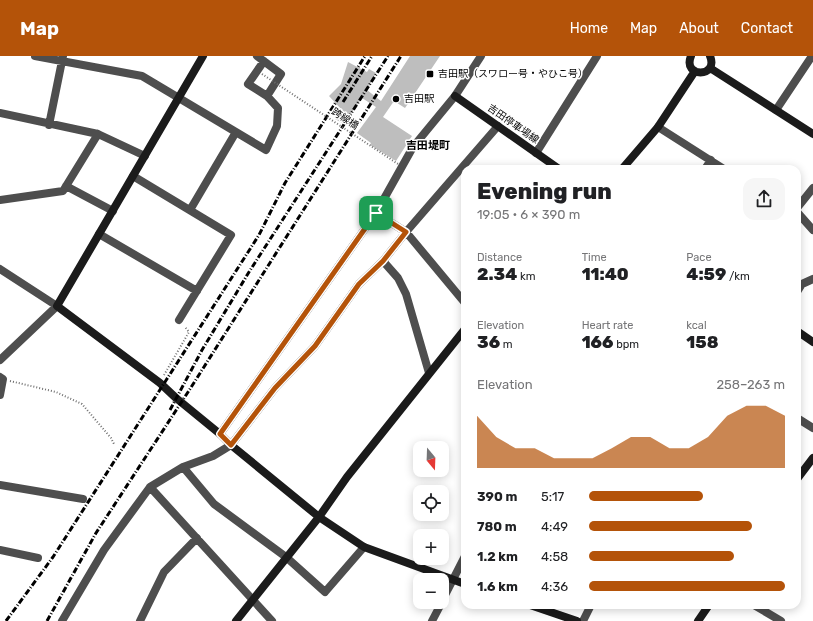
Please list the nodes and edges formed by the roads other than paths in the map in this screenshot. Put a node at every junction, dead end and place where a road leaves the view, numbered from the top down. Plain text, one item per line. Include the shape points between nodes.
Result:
1 (35, 56) edge
2 (203, 56) edge
3 (481, 56) edge
4 (597, 56) edge
5 (691, 56) edge
6 (710, 56) edge
7 (812, 56) edge
8 (261, 58) edge
9 (62, 59) edge
10 (710, 68) junction
11 (695, 71) junction
12 (267, 96) junction
13 (455, 96) junction
14 (178, 98) junction
15 (776, 110) junction
16 (0, 113) edge
17 (49, 125) junction
18 (498, 126) junction
19 (658, 128) junction
20 (236, 132) junction
21 (98, 134) junction
22 (813, 134) edge
23 (536, 153) junction
24 (145, 156) junction
25 (711, 160) junction
26 (464, 165) edge
27 (553, 165) edge
28 (626, 165) edge
29 (708, 165) edge
30 (718, 165) edge
31 (461, 169) edge
32 (133, 176) junction
33 (66, 186) junction
34 (813, 188) edge
35 (0, 200) edge
36 (801, 203) edge
37 (190, 210) junction
38 (113, 211) junction
39 (376, 213) junction
40 (801, 220) edge
41 (813, 230) edge
42 (406, 232) junction
43 (99, 234) junction
44 (383, 261) junction
45 (0, 269) edge
46 (813, 279) edge
47 (801, 286) edge
48 (197, 291) junction
49 (461, 298) edge
50 (57, 306) junction
51 (179, 320) road end
52 (461, 334) edge
53 (801, 334) edge
54 (813, 342) edge
55 (0, 360) edge
56 (429, 373) junction
57 (2, 378) edge
58 (0, 395) edge
59 (801, 420) edge
60 (813, 428) edge
61 (220, 434) junction
62 (231, 445) junction
63 (813, 458) edge
64 (183, 467) junction
65 (801, 474) edge
66 (0, 485) edge
67 (150, 487) junction
68 (83, 499) dead end
69 (319, 517) junction
70 (197, 538) junction
71 (364, 546) junction
72 (0, 550) edge
73 (286, 557) junction
74 (38, 558) dead end
75 (461, 564) edge
76 (453, 580) junction
77 (461, 583) edge
78 (449, 588) edge
79 (253, 599) junction
80 (438, 609) edge
81 (542, 609) edge
82 (589, 609) edge
83 (706, 609) edge
84 (761, 609) edge
85 (62, 621) edge
86 (140, 621) edge
87 (236, 621) edge
88 (272, 621) edge
89 (432, 621) edge
90 (577, 621) edge
91 (583, 621) edge
92 (698, 621) edge
93 (781, 621) edge

1 - 9 street
2 - 14 street
3 - 13 street
4 - 23 street
5 - 11 street via 690,64
6 - 10 street
7 - 15 street
8 - 12 street via 248,84
8 - 12 street via 281,74
9 - 14 street via 142,76
9 - 17 street
10 - 11 street via 704,72
10 - 15 street
11 - 19 street
12 - 20 street via 278,108 277,126 266,150
13 - 18 street, 吉田停車場線
13 - 39 street via 413,147
14 - 20 street
14 - 24 street
15 - 22 street
16 - 17 street
17 - 21 street
18 - 23 street, 吉田停車場線
18 - 26 street
19 - 25 street
19 - 28 street
20 - 37 street
21 - 24 street
21 - 33 street
23 - 27 street, 吉田停車場線
24 - 32 street
25 - 29 street
25 - 30 street
31 - 42 street
32 - 37 street
32 - 38 street
33 - 35 street via 63,191
33 - 38 street
34 - 36 street
37 - 48 street via 231,235
38 - 43 street
39 - 42 street
39 - 61 street
40 - 41 street
42 - 44 street
42 - 49 street
43 - 48 street
43 - 50 street
44 - 56 street via 398,278 406,294
44 - 62 street via 359,284 315,346 275,388
45 - 50 street
46 - 47 street
48 - 51 street
50 - 55 street
50 - 61 street via 160,383
52 - 56 street
53 - 54 street
56 - 69 street via 347,477
57 - 58 street
59 - 60 street
61 - 62 street
62 - 64 street via 213,456
62 - 69 street
63 - 65 street
64 - 67 street
64 - 73 street via 214,504
66 - 68 street
67 - 70 street
67 - 85 street via 104,550
69 - 71 street
69 - 73 street
70 - 79 street
70 - 86 street via 164,572
71 - 73 street via 325,592
71 - 76 street
72 - 74 street
73 - 79 street
75 - 76 street
76 - 77 street
76 - 78 street
79 - 87 street
79 - 88 street
80 - 89 street
81 - 90 street
82 - 91 street
83 - 92 street
84 - 93 street

